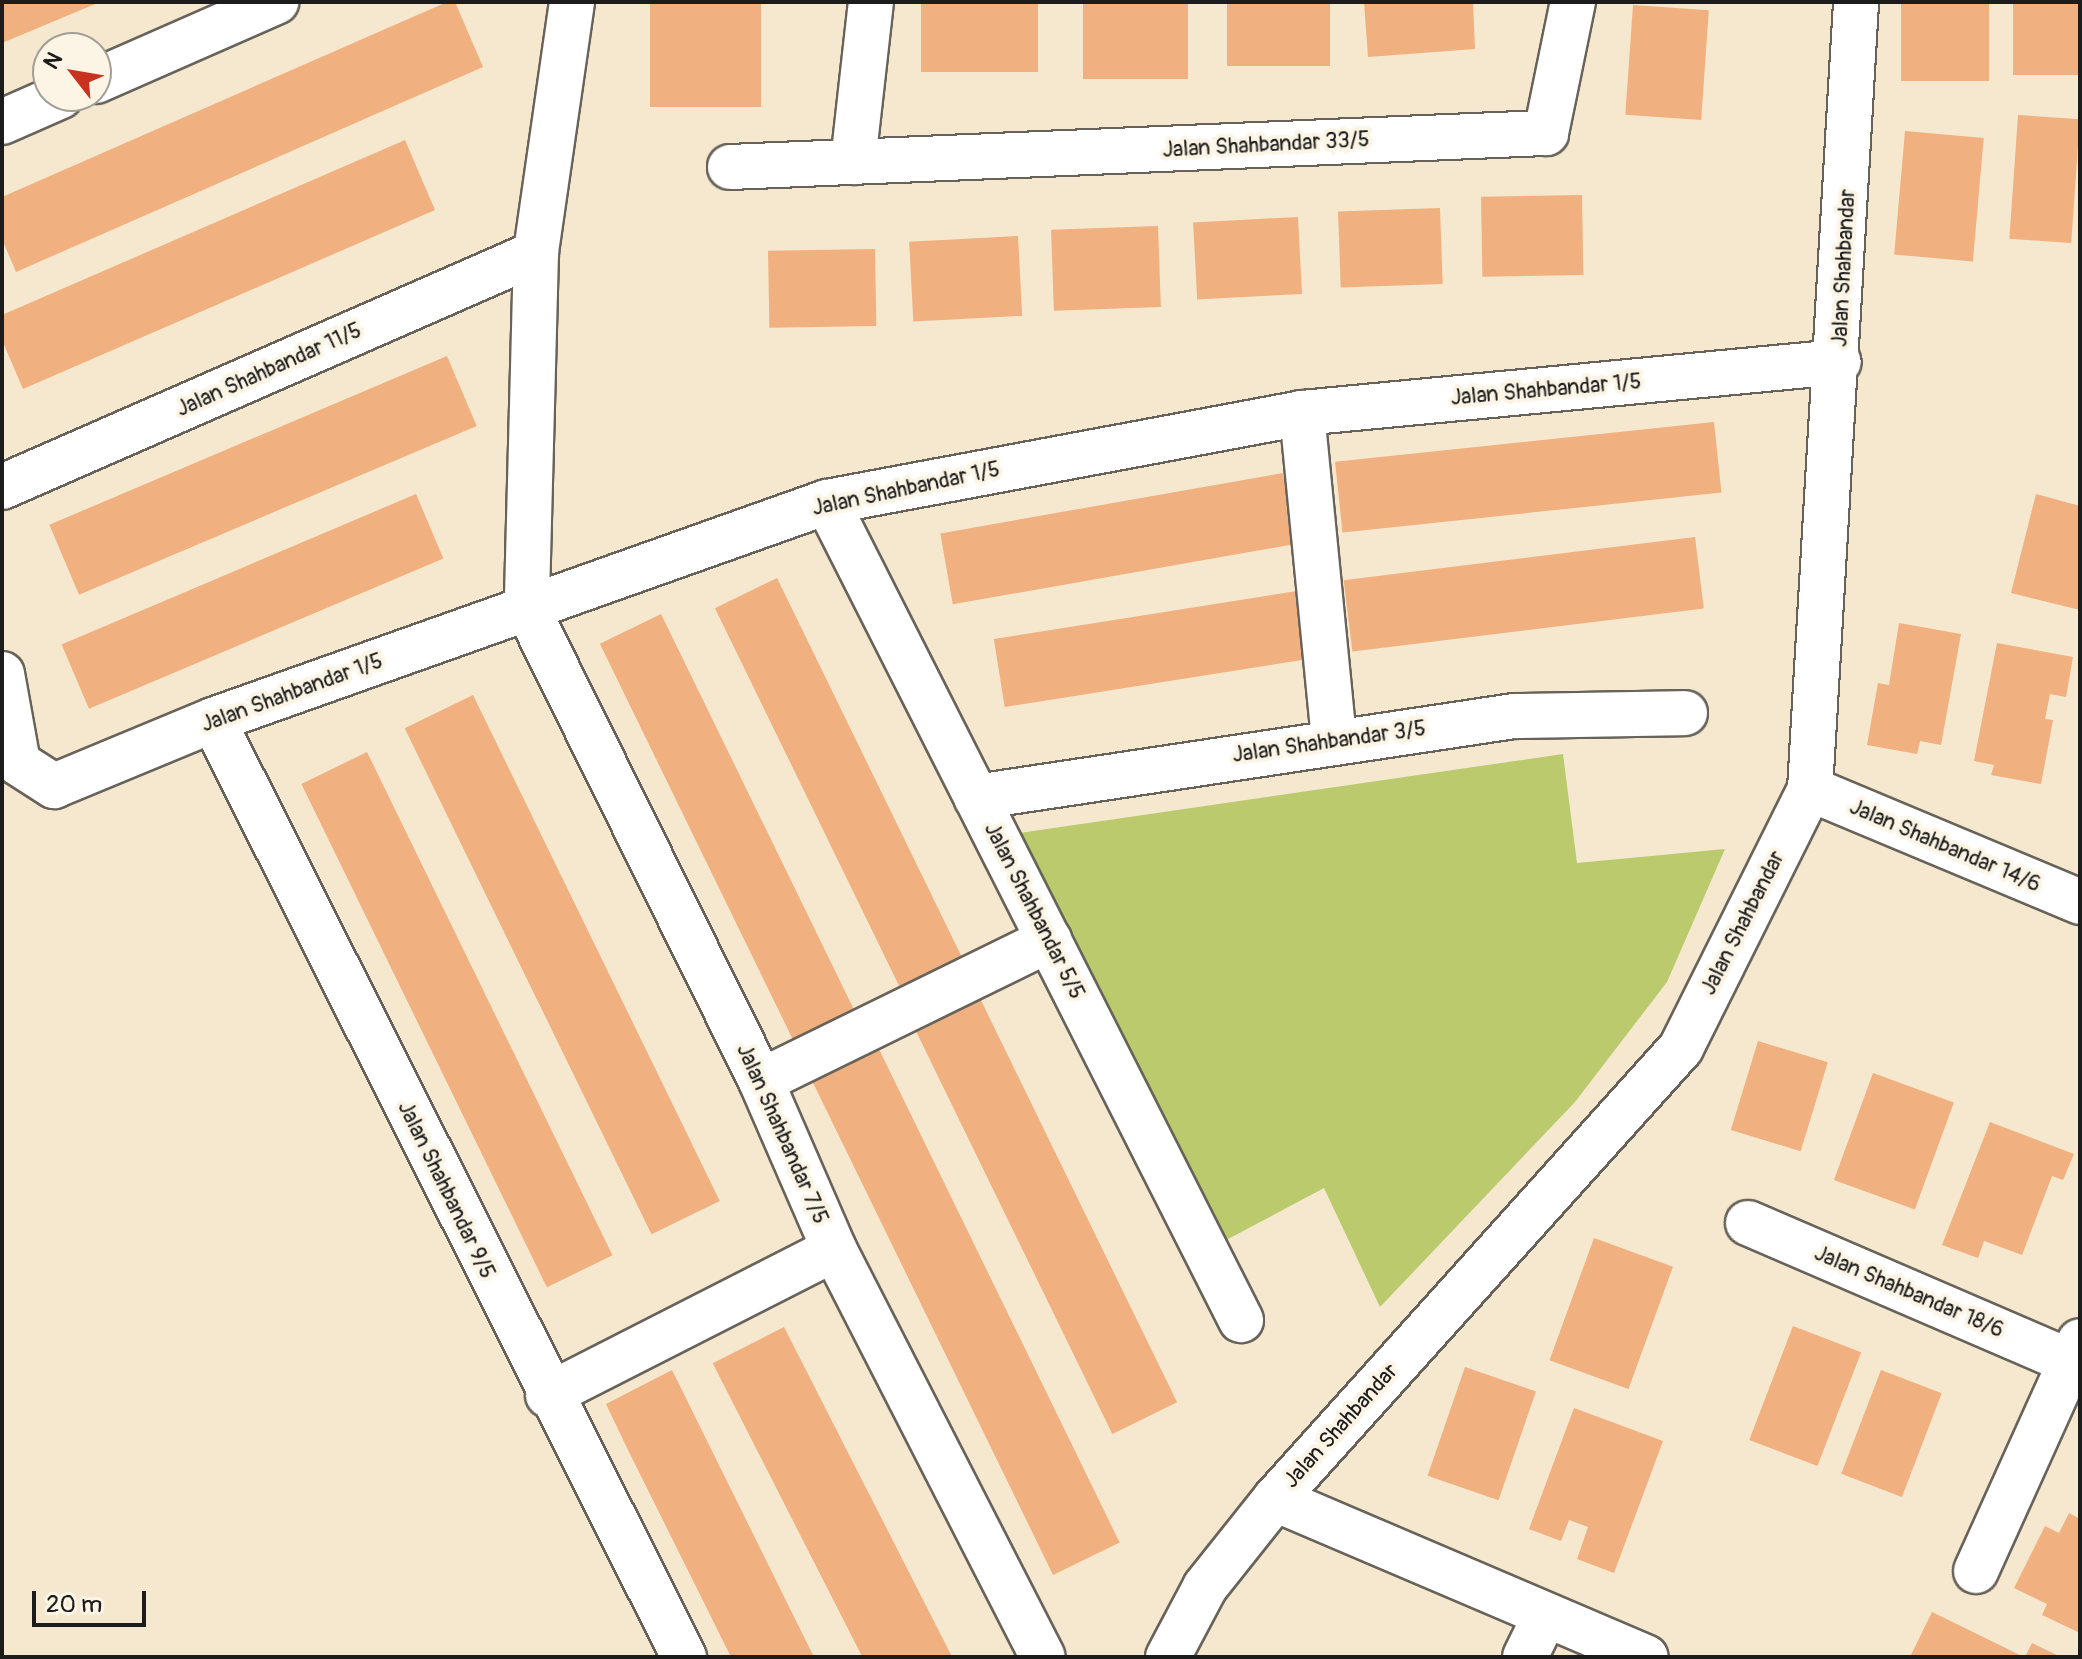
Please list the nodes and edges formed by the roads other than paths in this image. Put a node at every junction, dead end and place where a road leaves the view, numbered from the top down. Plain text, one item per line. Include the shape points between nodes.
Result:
1 (276, 2) edge
2 (572, 2) edge
3 (871, 2) edge
4 (1573, 2) edge
5 (1856, 2) edge
6 (112, 74) edge
7 (32, 109) edge
8 (2, 122) edge
9 (853, 162) junction
10 (730, 167) dead end
11 (536, 253) junction
12 (1839, 362) junction
13 (1302, 413) junction
14 (2, 487) edge
15 (827, 502) junction
16 (527, 608) junction
17 (2, 674) edge
18 (1685, 713) dead end
19 (213, 720) junction
20 (1334, 741) junction
21 (1810, 789) junction
22 (976, 797) junction
23 (2080, 902) edge
24 (1049, 940) junction
25 (761, 1081) junction
26 (1748, 1223) dead end
27 (834, 1249) junction
28 (1241, 1320) dead end
29 (2075, 1352) edge
30 (548, 1395) junction
31 (1275, 1499) junction
32 (1976, 1571) dead end
33 (1544, 1618) junction
34 (684, 1657) edge
35 (1043, 1657) edge
36 (1168, 1657) edge
37 (1525, 1657) edge
38 (1646, 1657) edge

1 - 6 street
2 - 11 street
3 - 9 street
4 - 9 street, Jalan Shahbandar 33/5 via 1546,133
5 - 12 street, Jalan Shahbandar
7 - 8 street
9 - 10 street, Jalan Shahbandar 33/5
11 - 14 street, Jalan Shahbandar 11/5
11 - 16 street
12 - 13 street, Jalan Shahbandar 1/5
12 - 21 street, Jalan Shahbandar
13 - 15 street, Jalan Shahbandar 1/5
13 - 20 street
15 - 16 street, Jalan Shahbandar 1/5
15 - 22 street, Jalan Shahbandar 5/5
16 - 19 street, Jalan Shahbandar 1/5
16 - 25 street, Jalan Shahbandar 7/5
17 - 19 street, Jalan Shahbandar 1/5 via 18,763 54,786
18 - 20 street, Jalan Shahbandar 3/5 via 1514,716
19 - 30 street, Jalan Shahbandar 9/5
20 - 22 street, Jalan Shahbandar 3/5
21 - 23 street, Jalan Shahbandar 14/6
21 - 31 street, Jalan Shahbandar via 1681,1048
22 - 24 street, Jalan Shahbandar 5/5
24 - 25 street
24 - 28 street, Jalan Shahbandar 5/5
25 - 27 street, Jalan Shahbandar 7/5
26 - 29 street, Jalan Shahbandar 18/6
27 - 30 street
27 - 35 street, Jalan Shahbandar 7/5
29 - 32 street
30 - 34 street, Jalan Shahbandar 9/5
31 - 33 street
31 - 36 street, Jalan Shahbandar via 1205,1587
33 - 37 street
33 - 38 street

